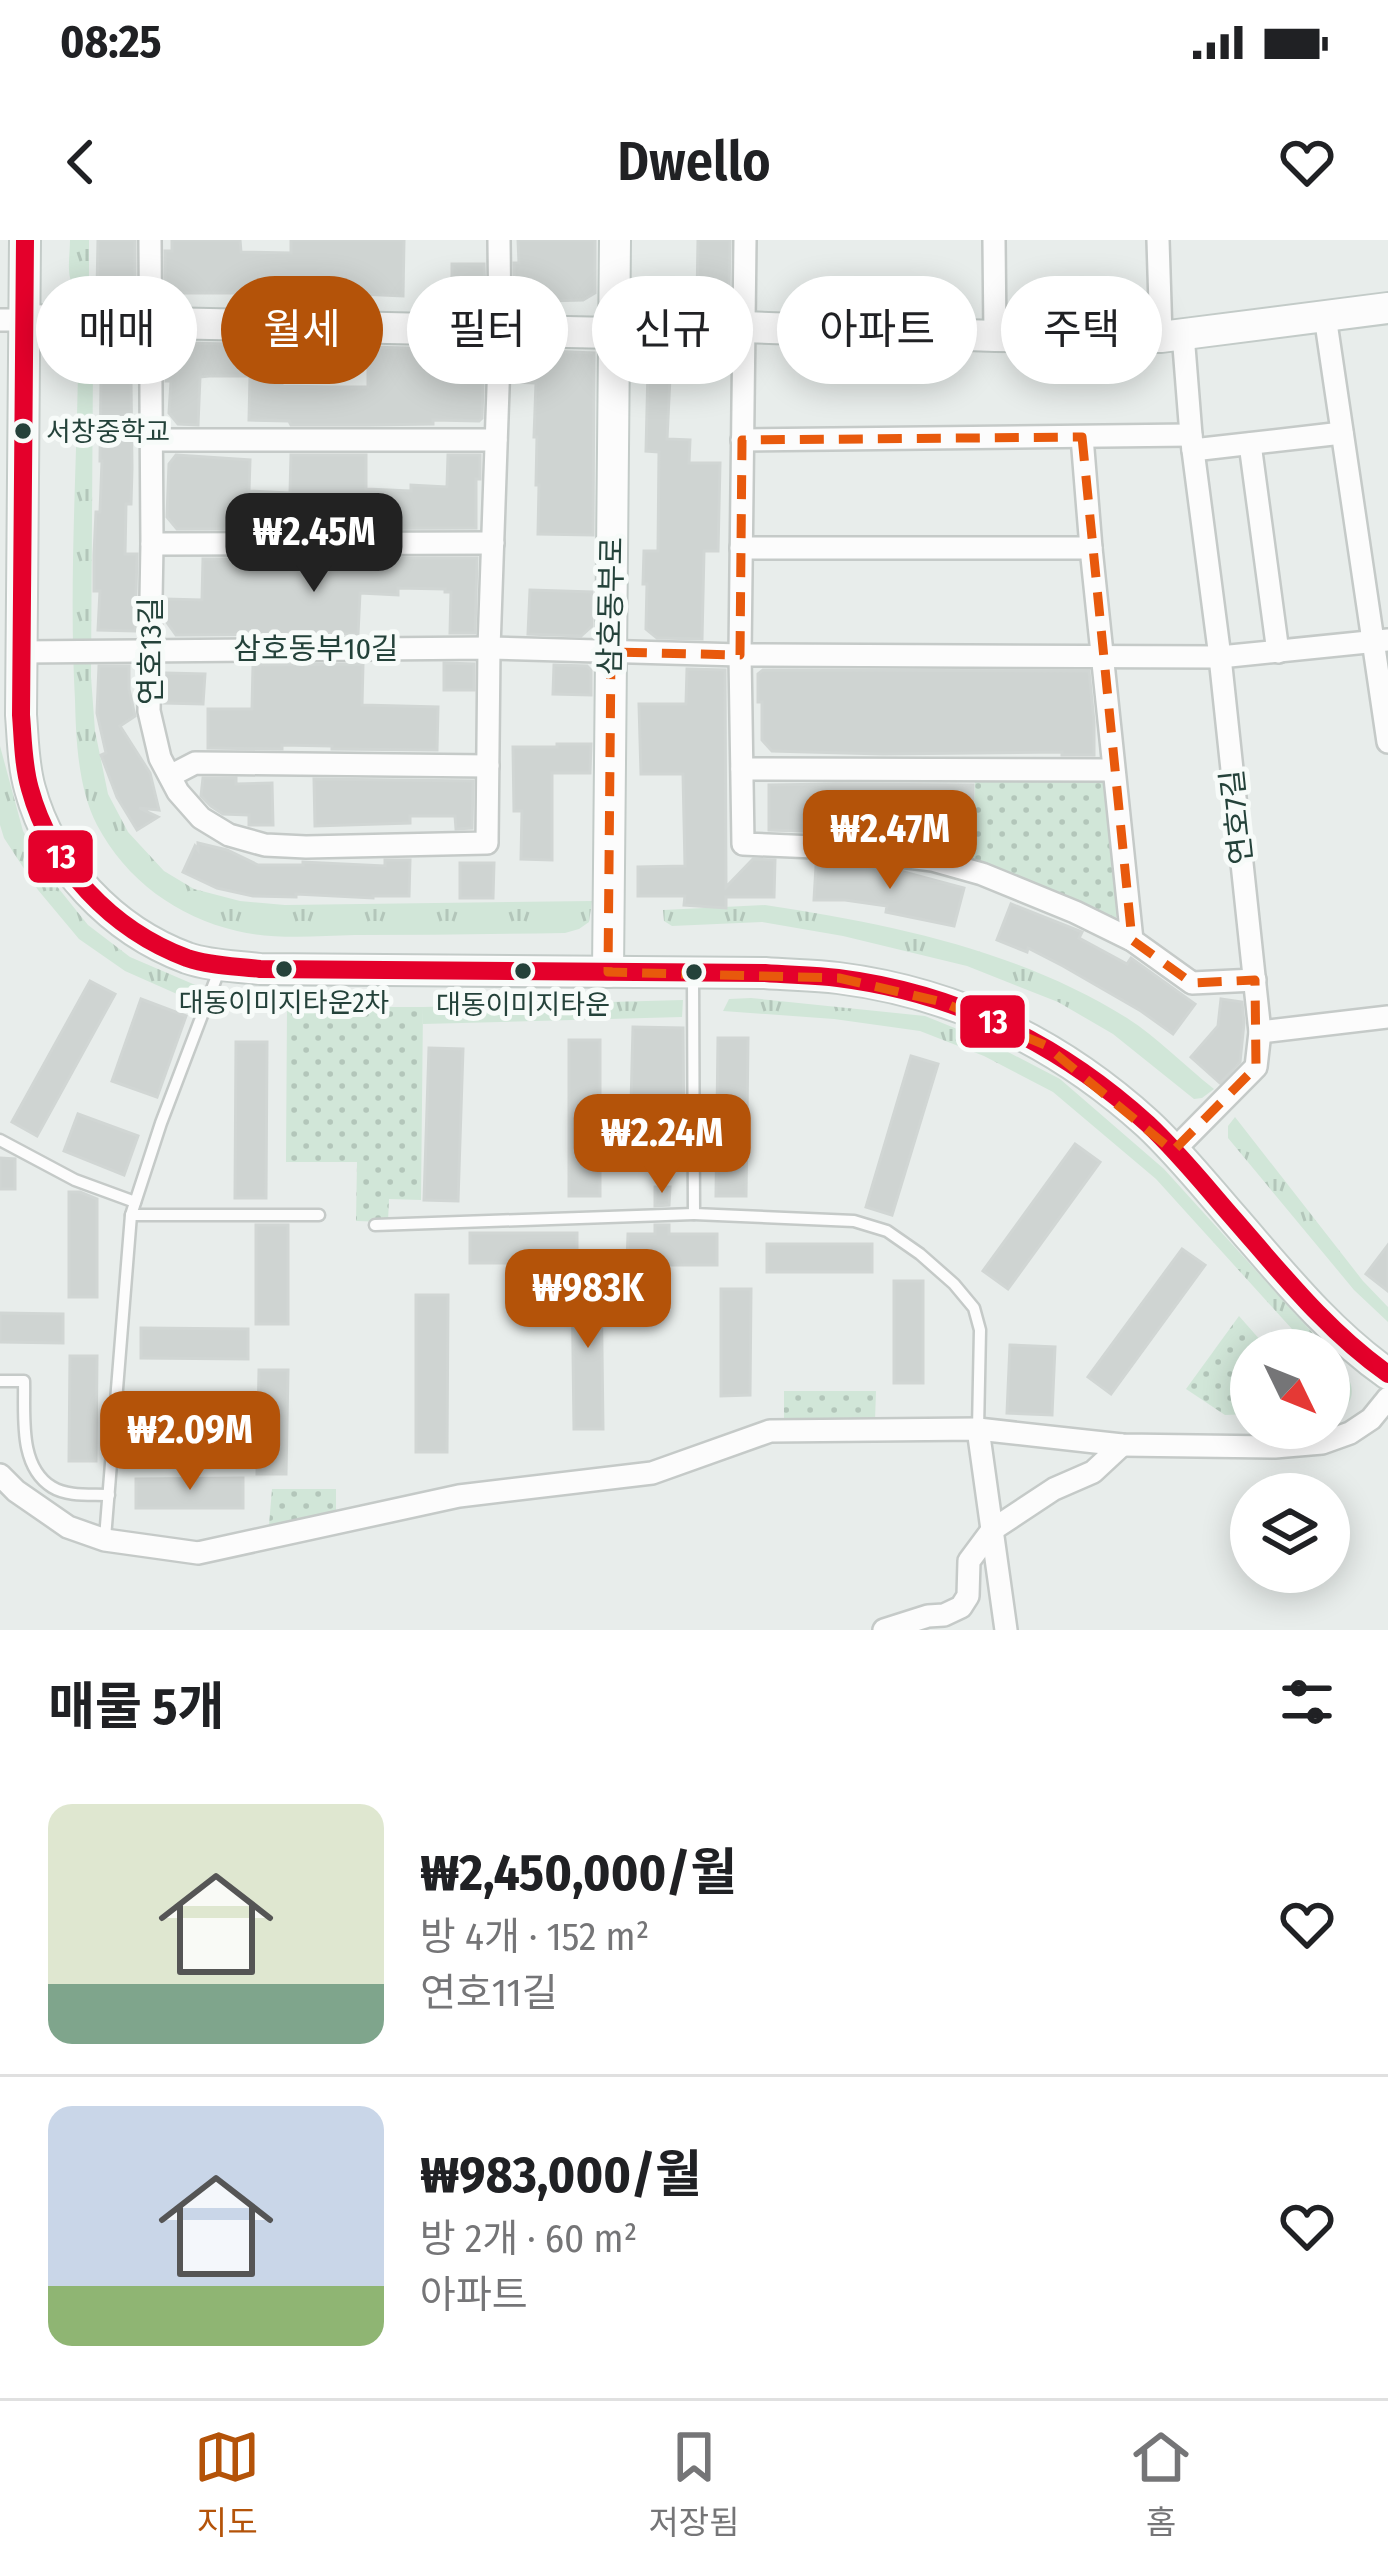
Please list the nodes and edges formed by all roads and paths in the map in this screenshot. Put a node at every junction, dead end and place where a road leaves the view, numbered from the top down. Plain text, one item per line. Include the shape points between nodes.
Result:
1 (25, 240) edge
2 (150, 240) edge
3 (500, 240) edge
4 (615, 240) edge
5 (745, 240) edge
6 (994, 240) edge
7 (1158, 240) edge
8 (150, 276) edge
9 (500, 276) edge
10 (615, 276) edge
11 (744, 276) edge
12 (1388, 308) edge
13 (1325, 316) junction
14 (12, 320) edge
15 (197, 323) edge
16 (753, 327) edge
17 (407, 329) edge
18 (995, 335) junction
19 (1172, 335) junction
20 (151, 384) edge
21 (498, 384) edge
22 (614, 384) edge
23 (742, 384) edge
24 (1342, 433) junction
25 (1082, 437) junction
26 (151, 440) junction
27 (496, 440) junction
28 (742, 440) junction
29 (1192, 443) junction
30 (1250, 444) junction
31 (493, 543) junction
32 (152, 544) junction
33 (741, 548) junction
34 (1091, 548) junction
35 (1381, 641) edge
36 (488, 648) junction
37 (148, 650) junction
38 (22, 652) junction
39 (611, 652) junction
40 (1278, 652) junction
41 (740, 655) junction
42 (1104, 656) junction
43 (1220, 657) junction
44 (10, 715) edge
45 (1388, 742) edge
46 (488, 766) junction
47 (742, 769) junction
48 (1113, 770) junction
49 (170, 776) junction
50 (1132, 940) junction
51 (221, 965) junction
52 (608, 972) junction
53 (692, 972) junction
54 (1255, 980) junction
55 (1388, 1017) edge
56 (1260, 1032) junction
57 (0, 1140) edge
58 (1173, 1150) junction
59 (133, 1208) junction
60 (694, 1214) junction
61 (319, 1216) dead end
62 (375, 1225) dead end
63 (1388, 1374) edge
64 (0, 1381) edge
65 (1388, 1398) edge
66 (978, 1429) junction
67 (1122, 1445) junction
68 (0, 1475) edge
69 (109, 1495) junction
70 (992, 1529) junction
71 (105, 1540) junction
72 (884, 1630) edge
73 (1006, 1630) edge

1 - 14 street
2 - 8 street, 연호13길
3 - 9 street
4 - 10 street, 삼호동부로
5 - 11 street
6 - 18 street
7 - 19 street, 연호7길
12 - 13 street
13 - 19 street
13 - 24 street
14 - 38 street
15 - 17 street
16 - 18 street
18 - 19 street
19 - 29 street, 연호7길
20 - 26 street, 연호13길
21 - 27 street
22 - 39 street, 삼호동부로
23 - 28 street
24 - 30 street
24 - 35 street
25 - 28 street
25 - 29 street
25 - 34 street
26 - 27 street
26 - 32 street, 연호13길
27 - 31 street
28 - 33 street
29 - 30 street
29 - 43 street, 연호7길
30 - 40 street
31 - 32 street
31 - 36 street
32 - 37 street, 연호13길
33 - 34 street
33 - 41 street
34 - 42 street
35 - 40 street, 삼호동부10길
35 - 45 street
36 - 37 street, 삼호동부10길
36 - 39 street, 삼호동부10길
36 - 46 street
37 - 38 street, 삼호동부10길
37 - 49 street, 연호13길 via 148,711
38 - 44 street
39 - 41 street, 삼호동부10길
39 - 52 street, 삼호동부로
40 - 43 street, 삼호동부10길
41 - 42 street, 삼호동부10길
41 - 47 street
42 - 43 street, 삼호동부10길
42 - 48 street
43 - 54 street, 연호7길
44 - 51 street via 38,814 80,884 149,940
46 - 49 street via 195,763
46 - 49 street, 연호13길 via 487,843 265,845 201,818
47 - 48 street
47 - 50 street via 743,844 932,860
48 - 50 street
50 - 54 street via 1192,982
51 - 52 street
51 - 59 lane
52 - 53 street
53 - 58 street via 838,978 942,1002 1045,1045
53 - 60 lane
54 - 56 street, 연호7길
55 - 56 street
56 - 58 street, 연호7길 via 1256,1067
57 - 59 lane
58 - 63 street via 1346,1344
59 - 61 lane
59 - 69 lane
60 - 62 lane
60 - 66 lane via 854,1221 920,1254 974,1308
64 - 69 lane via 24,1381 26,1447 37,1472 53,1488
65 - 67 street via 1371,1419 1322,1443
66 - 67 street
66 - 70 street
66 - 71 street via 770,1431 652,1473 459,1496 198,1552
67 - 70 street via 1093,1472
68 - 71 street via 68,1527
69 - 71 lane
70 - 72 street via 969,1561 961,1607
70 - 73 street

